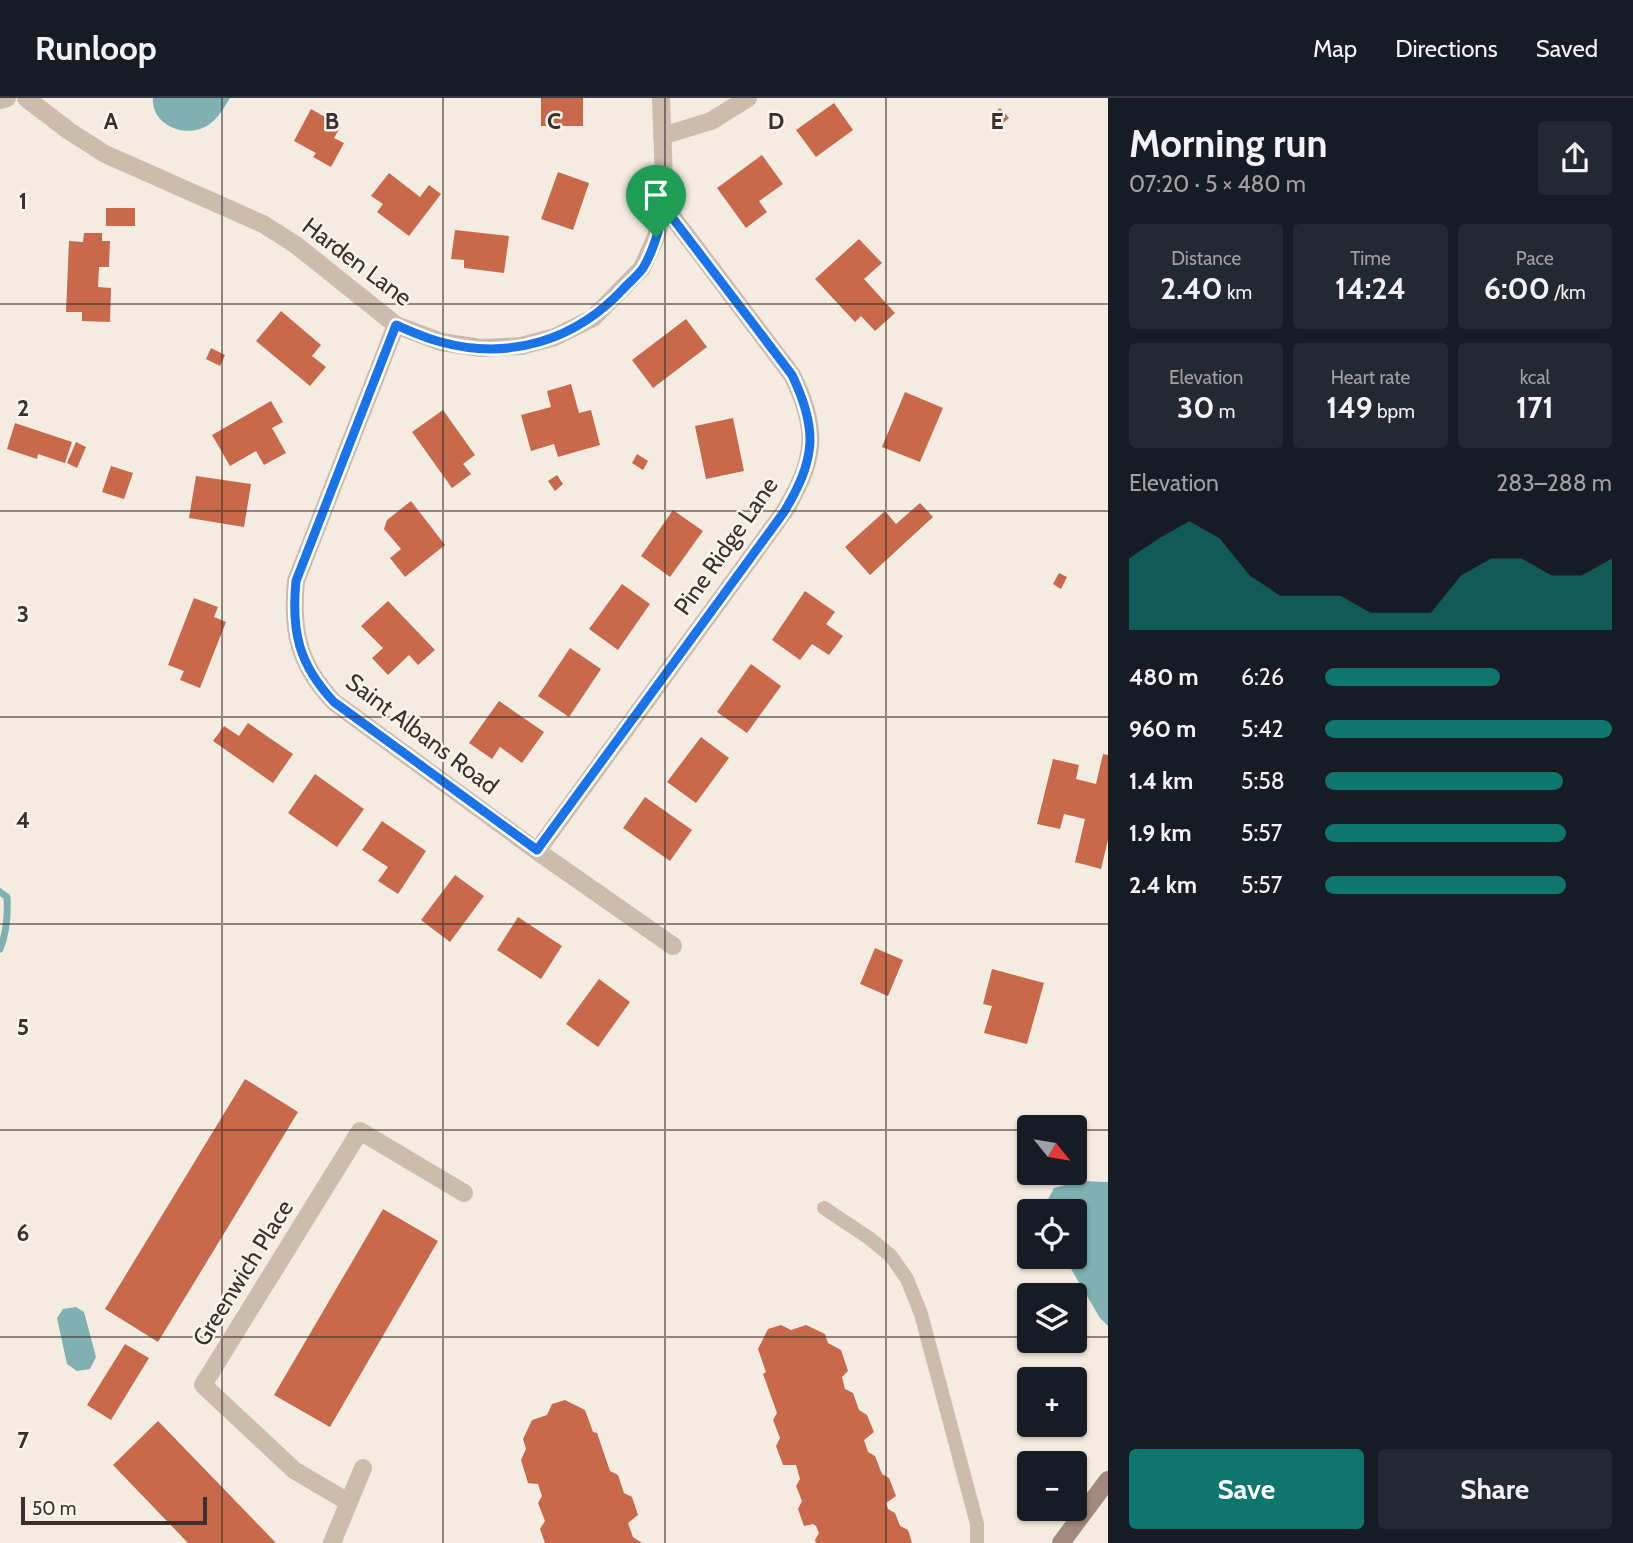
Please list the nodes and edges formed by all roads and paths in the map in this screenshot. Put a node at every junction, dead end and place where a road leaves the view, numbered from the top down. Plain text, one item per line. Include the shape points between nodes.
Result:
1 (7, 98) edge
2 (26, 98) edge
3 (661, 98) edge
4 (748, 98) edge
5 (0, 100) edge
6 (662, 136) junction
7 (665, 208) junction
8 (396, 325) junction
9 (537, 850) junction
10 (673, 946) dead end
11 (464, 1193) dead end
12 (824, 1208) dead end
13 (363, 1468) dead end
14 (1108, 1480) edge
15 (348, 1502) junction
16 (332, 1543) edge
17 (976, 1543) edge
18 (1061, 1543) edge

1 - 5 street
2 - 8 street, Harden Lane via 106,154 274,231
3 - 6 street
4 - 6 street via 711,121
6 - 7 street
7 - 8 street, Harden Lane via 642,268 593,318 555,337 521,346 481,348 441,342
7 - 9 street, Pine Ridge Lane via 792,375 810,424 807,467 784,512
8 - 9 street, Saint Albans Road via 296,581 294,624 299,645 317,683 334,702
9 - 10 street, Saint Albans Road
11 - 15 street, Greenwich Place via 360,1131 203,1385 295,1470
12 - 17 lane via 891,1256 907,1279 921,1314 977,1524
13 - 15 street
14 - 18 main road
15 - 16 street

